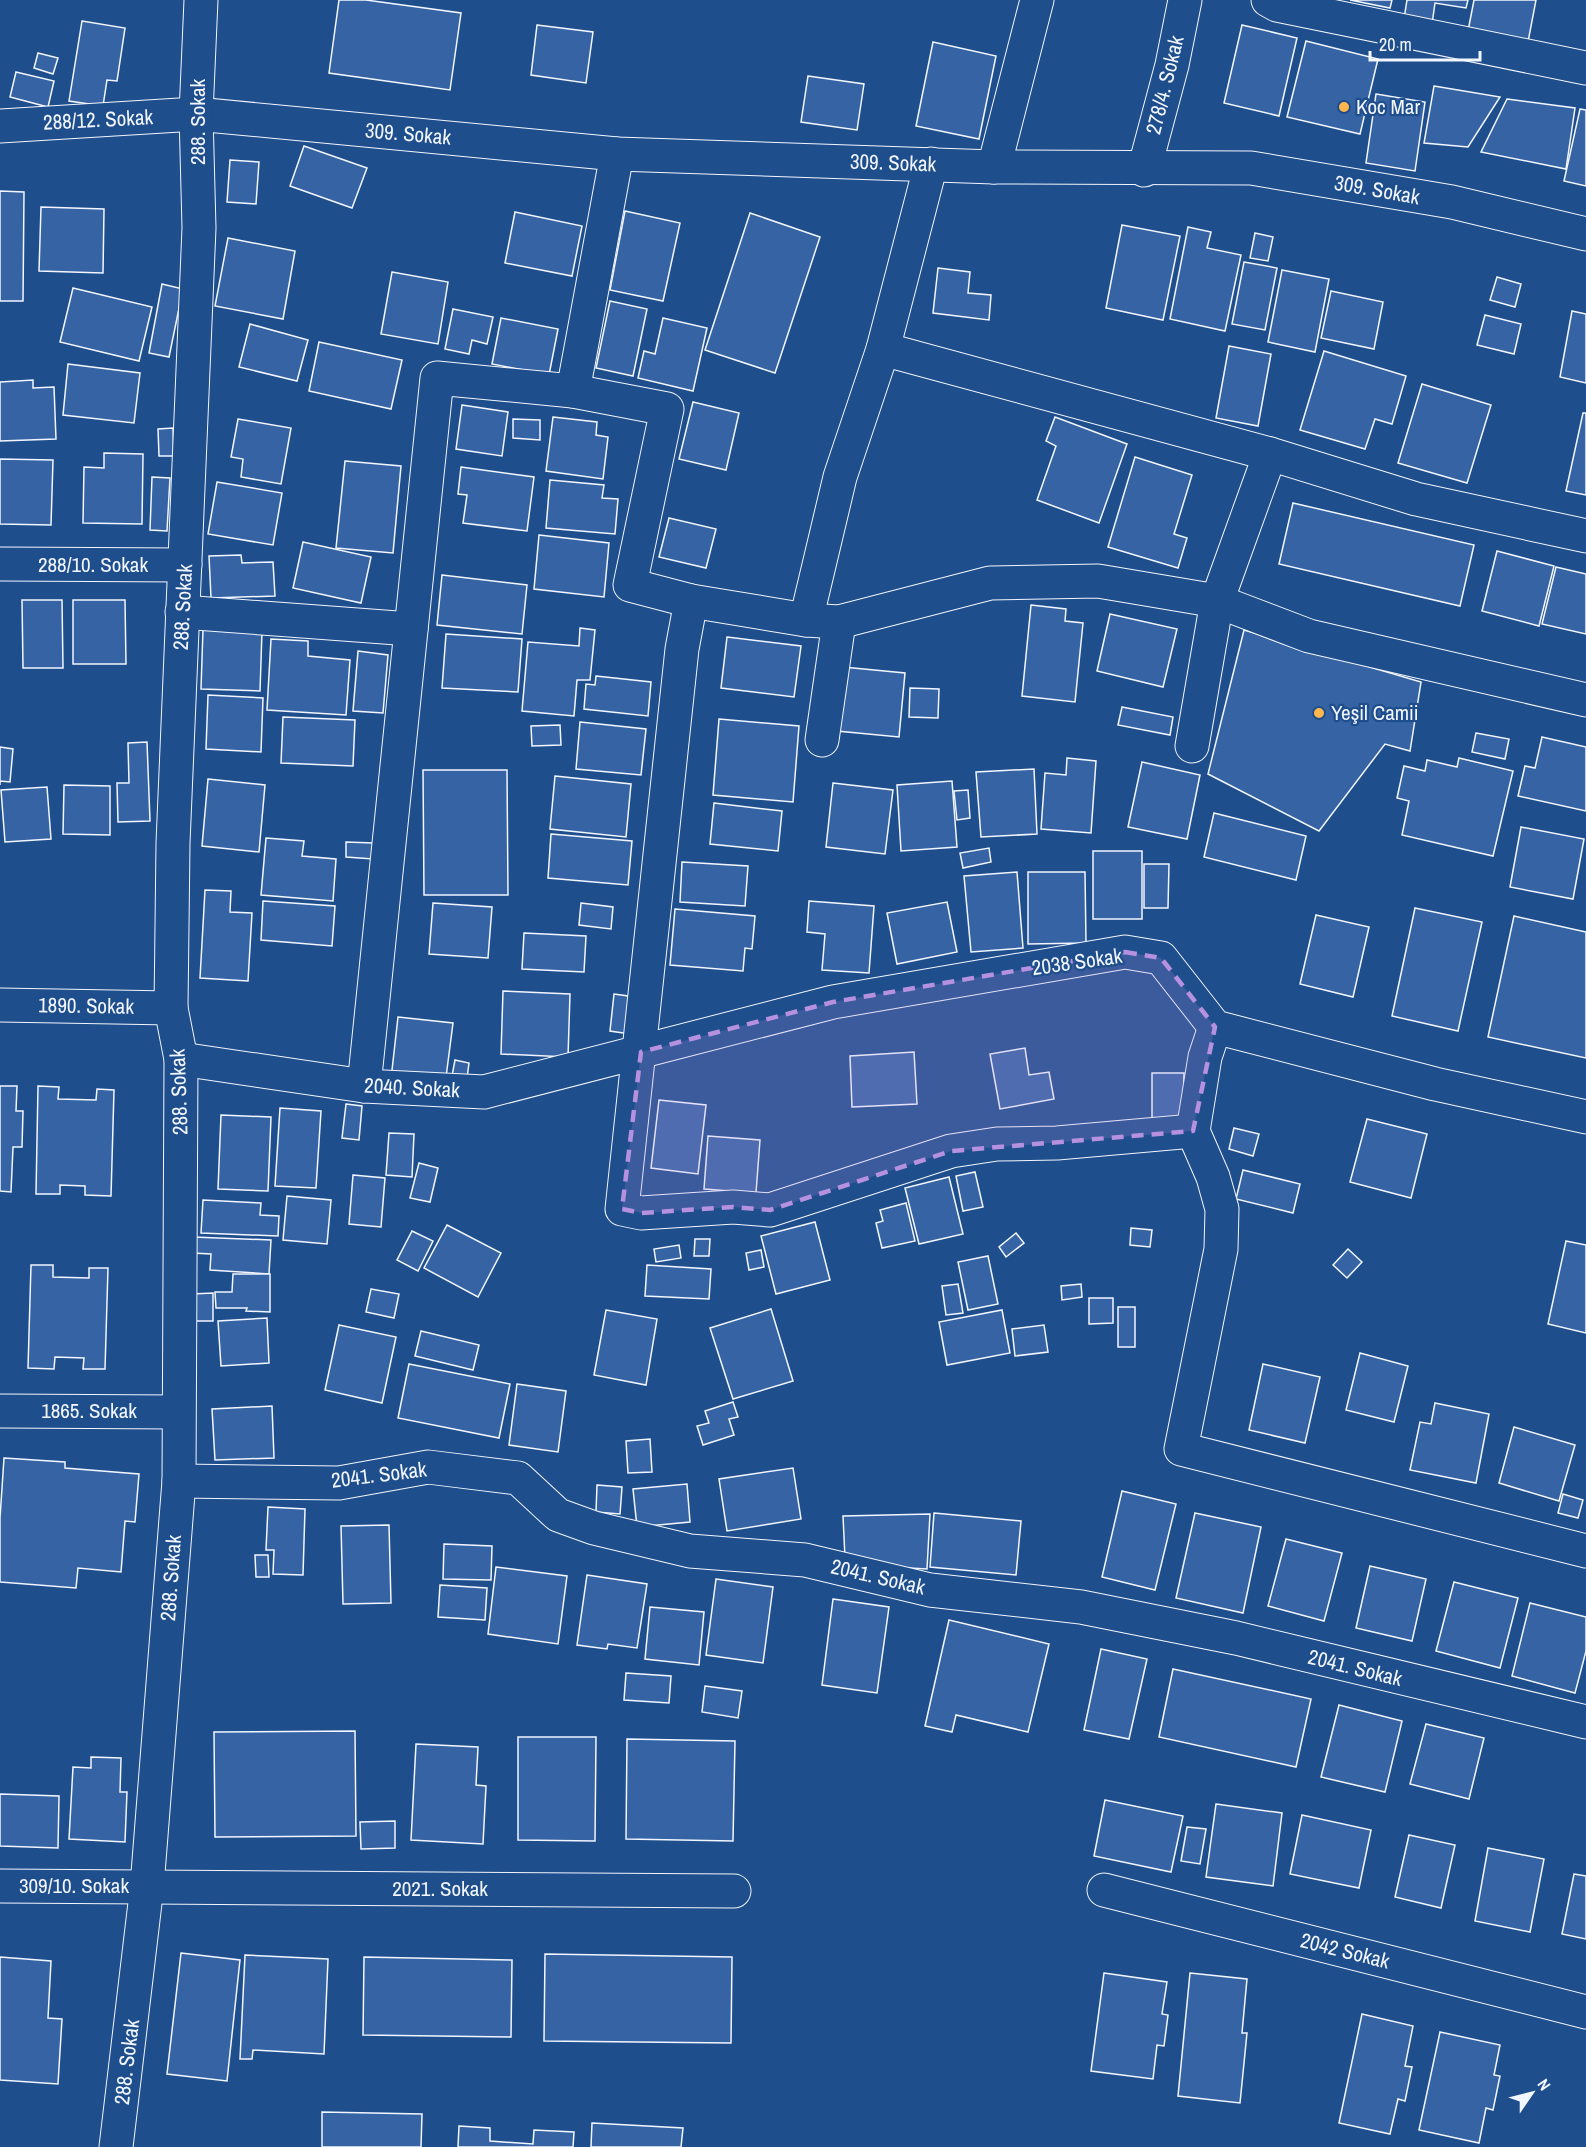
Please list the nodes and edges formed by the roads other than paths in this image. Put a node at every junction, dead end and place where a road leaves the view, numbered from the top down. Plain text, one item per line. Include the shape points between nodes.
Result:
1 (201, 0) edge
2 (1036, 0) edge
3 (1185, 0) edge
4 (1274, 2) edge
5 (1586, 68) edge
6 (196, 114) junction
7 (0, 126) edge
8 (617, 154) junction
9 (931, 164) junction
10 (994, 167) junction
11 (1144, 170) junction
12 (1586, 234) edge
13 (883, 349) junction
14 (573, 391) junction
15 (1270, 454) junction
16 (1586, 536) edge
17 (0, 564) edge
18 (185, 565) junction
19 (691, 601) junction
20 (1217, 601) junction
21 (182, 612) junction
22 (806, 620) junction
23 (839, 622) junction
24 (411, 628) junction
25 (1586, 700) edge
26 (822, 740) dead end
27 (1192, 746) dead end
28 (0, 1005) edge
29 (171, 1008) junction
30 (1215, 1027) junction
31 (641, 1052) junction
32 (181, 1059) junction
33 (364, 1086) junction
34 (1586, 1117) edge
35 (1193, 1131) junction
36 (0, 1411) edge
37 (178, 1412) junction
38 (178, 1481) junction
39 (1586, 1551) edge
40 (1586, 1722) edge
41 (0, 1886) edge
42 (147, 1886) junction
43 (1104, 1890) dead end
44 (734, 1891) dead end
45 (1586, 2012) edge
46 (117, 2147) edge

1 - 6 street, 288. Sokak
2 - 10 street
3 - 11 street, 278/4. Sokak
4 - 5 street
6 - 7 street, 288/12. Sokak
6 - 8 street, 309. Sokak
6 - 18 street, 288. Sokak via 199,228
8 - 9 street, 309. Sokak
8 - 14 street
9 - 10 street, 309. Sokak
9 - 13 street
10 - 11 street, 309. Sokak
11 - 12 street, 309. Sokak via 1251,168 1452,202
13 - 15 street
13 - 22 street via 840,477
14 - 19 street via 667,409 630,585
14 - 24 street via 437,378
15 - 16 street via 1416,499
15 - 20 street
17 - 18 street, 288/10. Sokak
18 - 21 street, 288. Sokak
19 - 22 street
19 - 31 street via 682,649
20 - 23 street via 1098,581 990,583
20 - 25 street via 1309,636
20 - 27 street
21 - 24 street
21 - 29 street, 288. Sokak
22 - 23 street
23 - 26 street
24 - 33 street
28 - 29 street, 1890. Sokak
29 - 32 street, 288. Sokak
30 - 31 street, 2038 Sokak via 1161,958 1125,952 833,1002
30 - 34 street via 1435,1084
30 - 35 street via 1205,1057
31 - 33 street, 2040. Sokak via 484,1092
31 - 35 street via 622,1209 641,1213 733,1207 770,1210 951,1151 997,1144
32 - 33 street, 2040. Sokak
32 - 37 street, 288. Sokak
35 - 39 street via 1222,1209 1221,1249 1181,1449
36 - 37 street, 1865. Sokak
37 - 38 street, 288. Sokak
38 - 40 street, 2041. Sokak via 339,1483 428,1467 518,1478 558,1515 594,1528 690,1551 805,1560 930,1590 1082,1607 1236,1638
38 - 42 street, 288. Sokak
41 - 42 street, 309/10. Sokak
42 - 44 street, 2021. Sokak
42 - 46 street, 288. Sokak
43 - 45 street, 2042 Sokak

